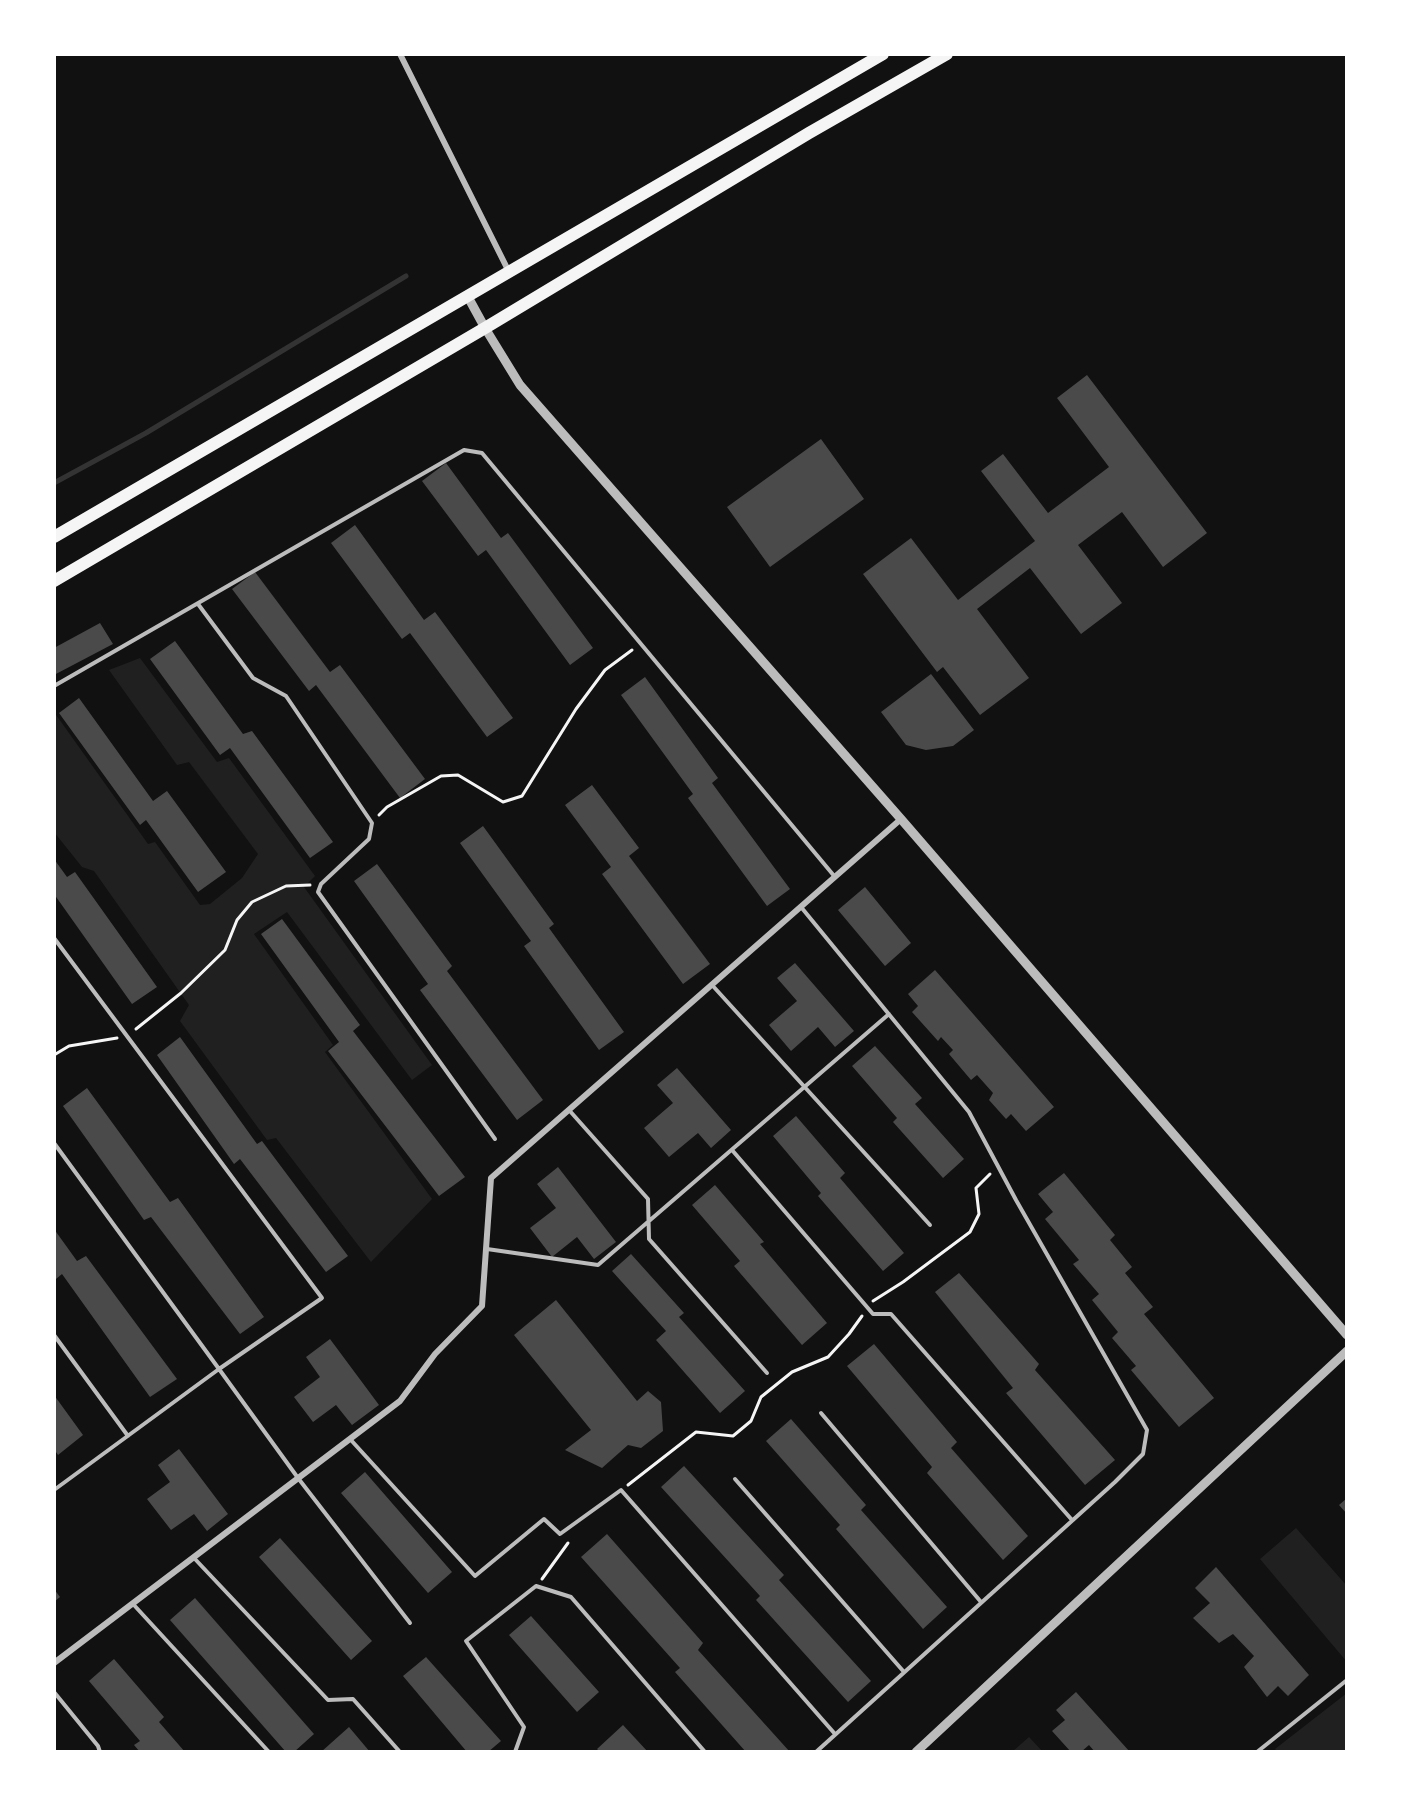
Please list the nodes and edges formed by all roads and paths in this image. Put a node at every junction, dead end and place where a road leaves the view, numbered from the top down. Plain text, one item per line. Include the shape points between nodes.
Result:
1 (400, 54) edge
2 (883, 54) edge
3 (946, 54) edge
4 (509, 272) junction
5 (468, 297) junction
6 (485, 328) junction
7 (54, 537) edge
8 (54, 581) edge
9 (198, 603) junction
10 (641, 643) junction
11 (54, 687) edge
12 (901, 819) junction
13 (372, 823) junction
14 (836, 877) junction
15 (321, 884) junction
16 (801, 907) junction
17 (54, 938) edge
18 (712, 985) junction
19 (889, 1014) junction
20 (127, 1036) junction
21 (54, 1055) edge
22 (805, 1087) junction
23 (569, 1110) junction
24 (495, 1139) dead end
25 (54, 1143) edge
26 (732, 1150) junction
27 (648, 1222) junction
28 (930, 1225) dead end
29 (486, 1249) junction
30 (54, 1335) edge
31 (1347, 1335) edge
32 (1347, 1351) edge
33 (219, 1369) junction
34 (767, 1373) dead end
35 (821, 1413) dead end
36 (128, 1436) junction
37 (350, 1439) junction
38 (298, 1479) junction
39 (735, 1479) dead end
40 (54, 1490) edge
41 (1072, 1520) junction
42 (194, 1558) junction
43 (981, 1602) junction
44 (133, 1604) junction
45 (410, 1623) dead end
46 (54, 1663) edge
47 (904, 1672) junction
48 (1347, 1680) edge
49 (54, 1692) edge
50 (835, 1734) junction
51 (100, 1752) edge
52 (269, 1752) edge
53 (400, 1752) edge
54 (515, 1752) edge
55 (705, 1752) edge
56 (816, 1752) edge
57 (916, 1752) edge
58 (1257, 1752) edge

1 - 4 street
2 - 4 main road
3 - 6 main road
4 - 5 main road
5 - 6 street
5 - 7 main road
6 - 8 main road
6 - 12 street via 520,385
9 - 10 lane via 465,450 482,453
9 - 11 lane
9 - 13 lane via 253,678 286,696
10 - 13 path via 605,670 522,796 503,802 458,775 441,776 387,807
10 - 14 lane
12 - 14 street
12 - 31 street
13 - 15 lane via 369,839
14 - 16 street
15 - 20 path via 286,886 252,902 237,920 225,950 181,993
15 - 24 lane via 318,892
16 - 18 street
16 - 19 lane
17 - 20 lane
18 - 22 lane
18 - 23 street
19 - 22 lane
19 - 41 lane via 969,1112 1147,1430 1143,1454
20 - 21 path via 69,1046
20 - 33 lane via 321,1298
22 - 26 lane
22 - 28 lane
23 - 27 lane via 648,1199
23 - 29 street via 491,1178
25 - 33 lane
26 - 27 lane
26 - 41 lane via 873,1314 891,1314
27 - 29 lane via 598,1265
27 - 34 lane via 649,1239
29 - 37 street via 482,1306 435,1354 400,1401
30 - 36 lane
32 - 57 street
33 - 36 lane
33 - 38 lane
35 - 43 lane
36 - 40 lane
37 - 38 street
37 - 50 lane via 475,1576 544,1519 560,1534 621,1490
38 - 42 street
38 - 45 lane
39 - 47 lane
41 - 43 lane
42 - 44 street
42 - 53 lane via 328,1700 353,1699
43 - 47 lane
44 - 46 street
44 - 52 lane
47 - 50 lane
48 - 58 lane
49 - 51 lane
50 - 56 lane
54 - 55 lane via 524,1727 466,1641 536,1586 572,1597

